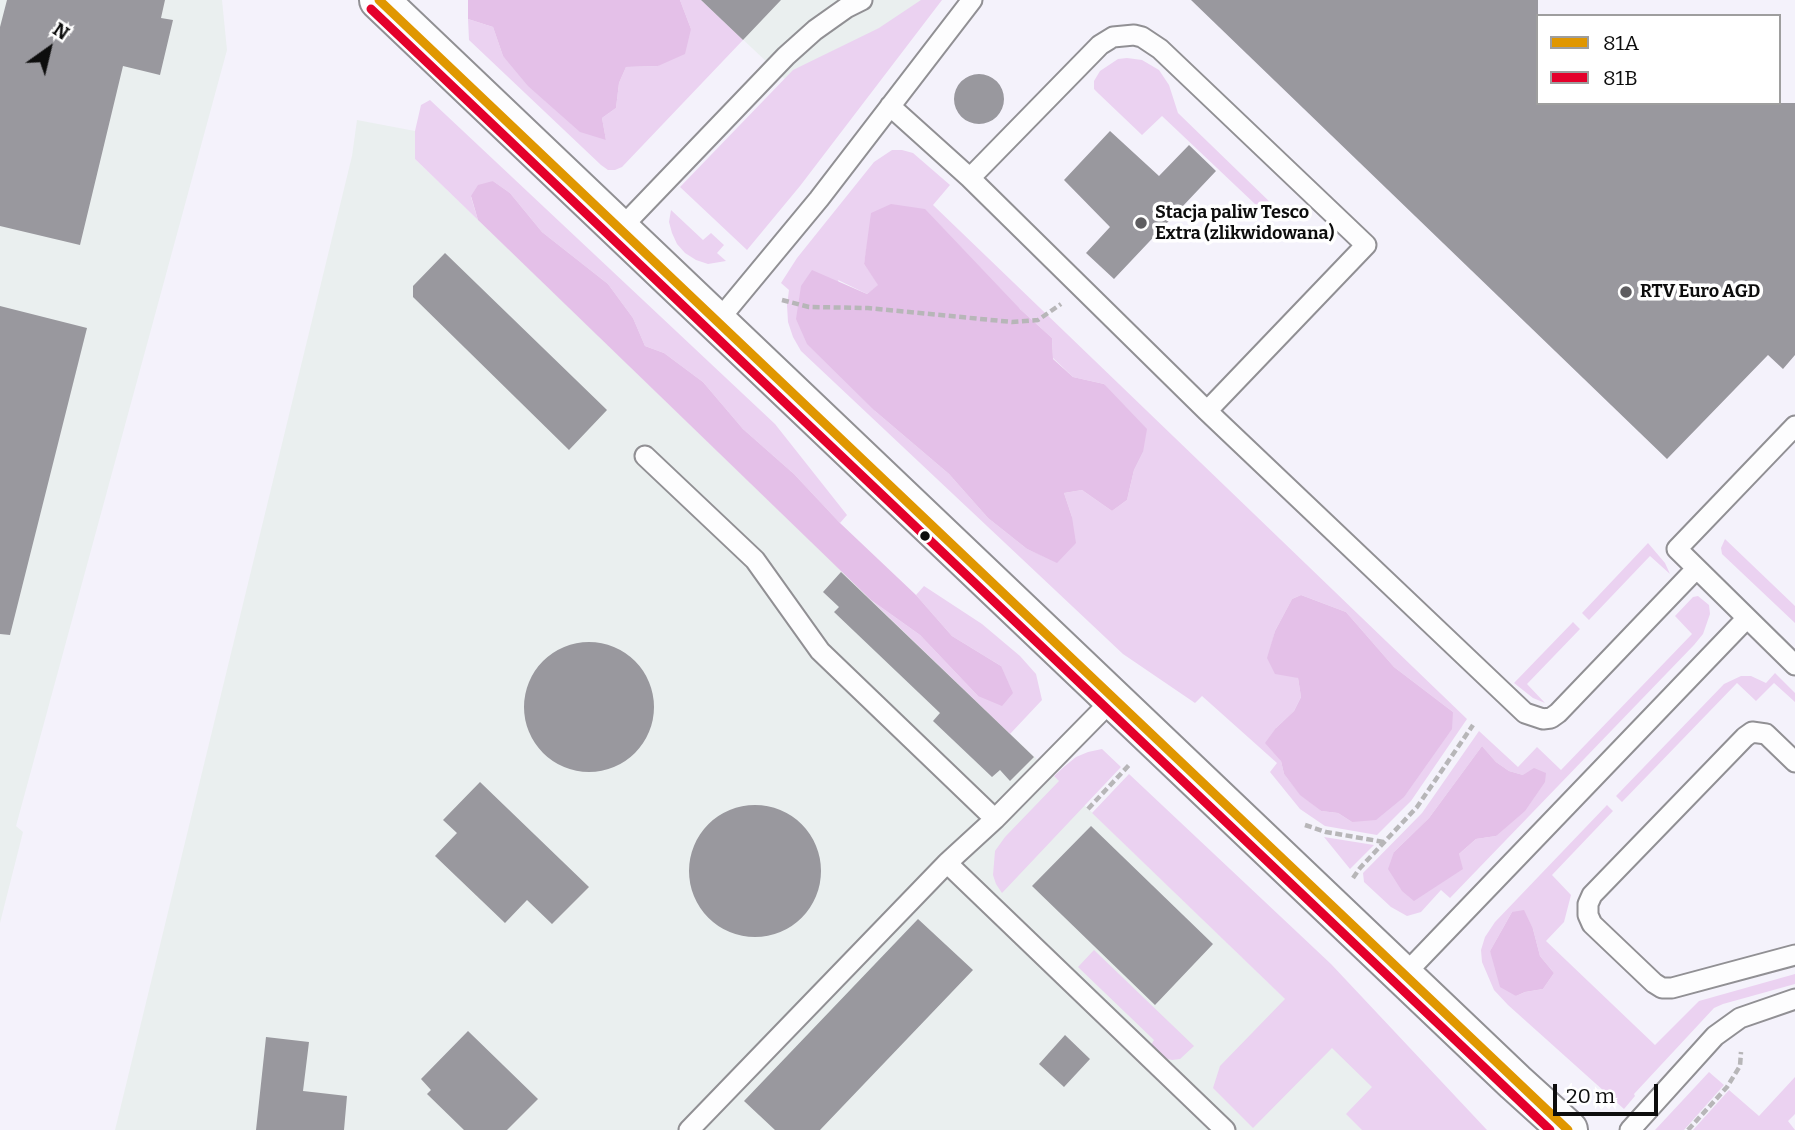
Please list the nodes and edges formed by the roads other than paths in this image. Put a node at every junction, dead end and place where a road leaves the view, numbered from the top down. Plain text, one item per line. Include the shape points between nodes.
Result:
1 (379, 0) edge
2 (862, 0) edge
3 (972, 0) edge
4 (890, 106) junction
5 (970, 178) junction
6 (620, 229) junction
7 (717, 322) junction
8 (1208, 411) junction
9 (1795, 426) edge
10 (645, 456) dead end
11 (1696, 569) junction
12 (1747, 618) junction
13 (1795, 665) edge
14 (1114, 698) junction
15 (1795, 762) edge
16 (995, 819) junction
17 (947, 863) junction
18 (1795, 955) edge
19 (1404, 975) junction
20 (1795, 999) edge
21 (689, 1130) edge
22 (1225, 1130) edge
23 (1568, 1130) edge
24 (1630, 1130) edge

1 - 6 street
2 - 6 lane via 815,30 786,56
3 - 4 lane
4 - 5 lane
4 - 7 lane
5 - 8 lane
5 - 8 lane via 1100,45 1113,37 1135,35 1160,48 1366,244
6 - 7 street
7 - 14 street
8 - 11 lane via 1517,707 1534,717 1551,718 1558,713
9 - 11 lane via 1677,549
10 - 16 lane via 755,560 820,651
11 - 12 lane
12 - 13 lane
12 - 19 lane
14 - 16 lane
14 - 19 street
15 - 18 lane via 1766,734 1752,732 1745,737 1592,895 1588,915 1592,924 1662,988
16 - 17 lane
17 - 21 lane
17 - 22 lane
19 - 23 street
20 - 24 lane via 1740,1018 1715,1036

